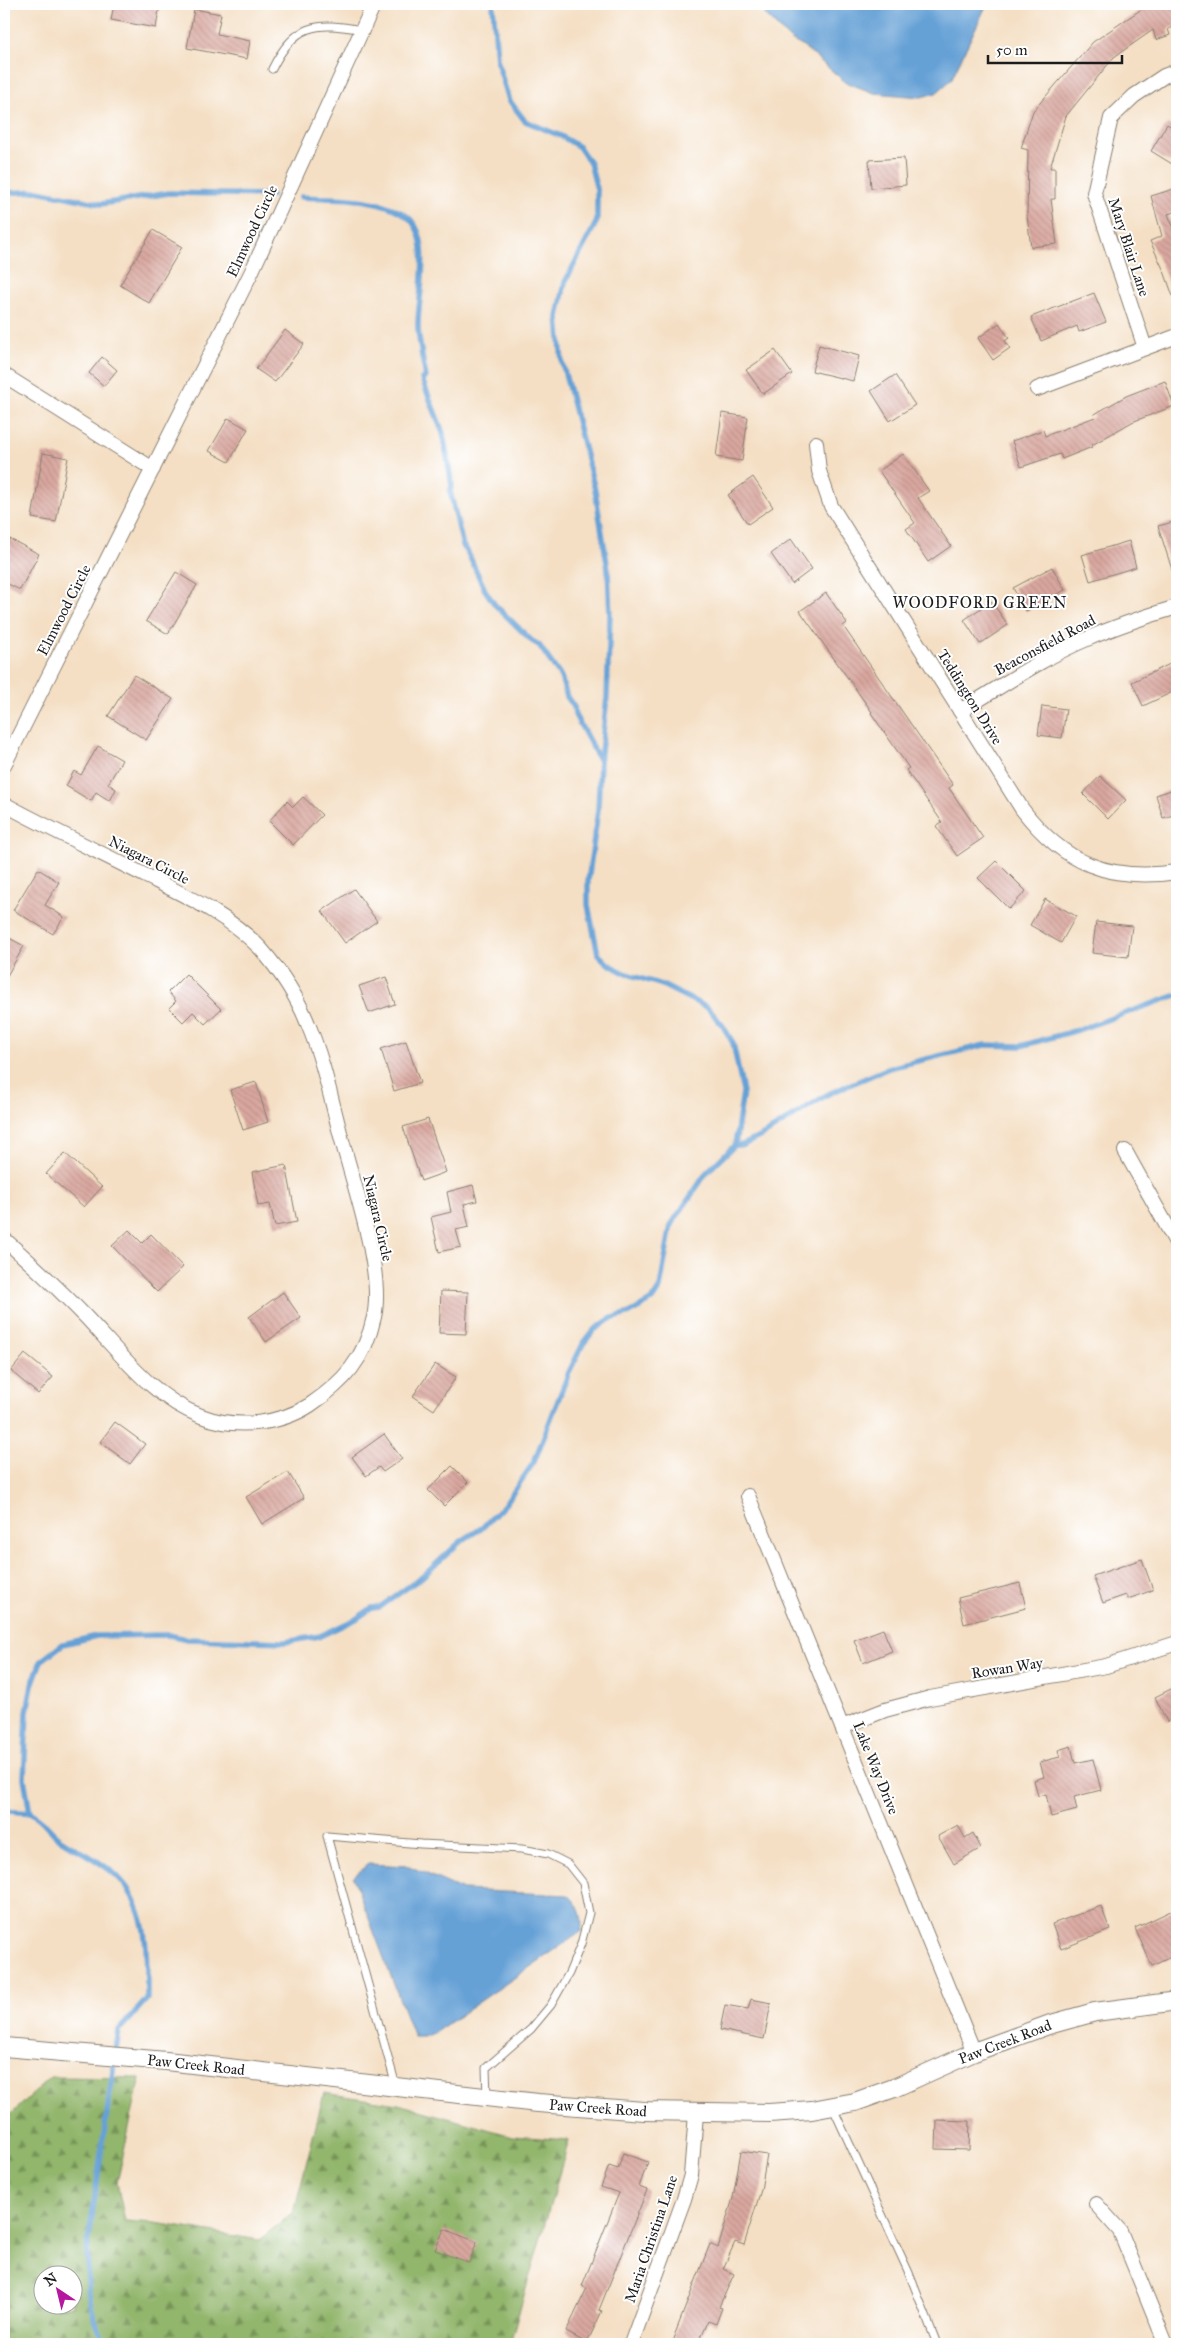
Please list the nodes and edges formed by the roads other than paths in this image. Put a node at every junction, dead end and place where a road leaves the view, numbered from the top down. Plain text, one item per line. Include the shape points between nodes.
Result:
1 (374, 4) edge
2 (362, 30) junction
3 (272, 69) dead end
4 (1177, 71) edge
5 (1177, 336) edge
6 (1145, 348) junction
7 (4, 375) edge
8 (1037, 389) dead end
9 (816, 443) dead end
10 (153, 469) junction
11 (1177, 606) edge
12 (960, 711) junction
13 (4, 765) edge
14 (4, 804) edge
15 (1177, 872) edge
16 (1125, 1151) dead end
17 (4, 1239) edge
18 (1177, 1244) edge
19 (748, 1496) dead end
20 (1177, 1643) edge
21 (842, 1727) junction
22 (1177, 2001) edge
23 (4, 2047) edge
24 (974, 2052) junction
25 (397, 2088) junction
26 (488, 2098) junction
27 (833, 2108) junction
28 (696, 2114) junction
29 (1096, 2204) dead end
30 (631, 2344) edge
31 (937, 2344) edge
32 (1166, 2344) edge

1 - 2 street, Elmwood Circle
2 - 3 lane via 321,24 304,31 289,42
2 - 10 street, Elmwood Circle via 251,273
4 - 6 street, Mary Blair Lane via 1134,96 1111,118 1094,193
5 - 6 street
6 - 8 street
7 - 10 street
9 - 12 street, Teddington Drive via 819,471 831,506
10 - 13 street, Elmwood Circle
11 - 12 street, Beaconsfield Road via 1085,640 1032,667
12 - 15 street, Teddington Drive via 1022,809 1054,845 1076,859 1113,872 1140,876
14 - 17 street, Niagara Circle via 198,902 233,924 280,972 308,1024 321,1062 367,1234 375,1278 375,1315 364,1350 334,1389 305,1408 280,1419 230,1423 203,1417 157,1391 49,1279
16 - 18 street
19 - 21 street, Lake Way Drive
20 - 21 street, Rowan Way via 1106,1666 930,1698 885,1710
21 - 24 street, Lake Way Drive
22 - 24 street, Paw Creek Road via 1095,2012
23 - 25 street, Paw Creek Road
24 - 27 street, Paw Creek Road via 894,2088
25 - 26 street, Paw Creek Road
25 - 26 lane via 327,1836 522,1849 548,1854 568,1864 583,1883 589,1913 569,1973 551,2005 531,2029 486,2068
26 - 28 street, Paw Creek Road
27 - 28 street, Paw Creek Road
27 - 31 lane via 909,2273
28 - 30 street, Maria Christina Lane via 691,2175
29 - 32 street via 1120,2231

